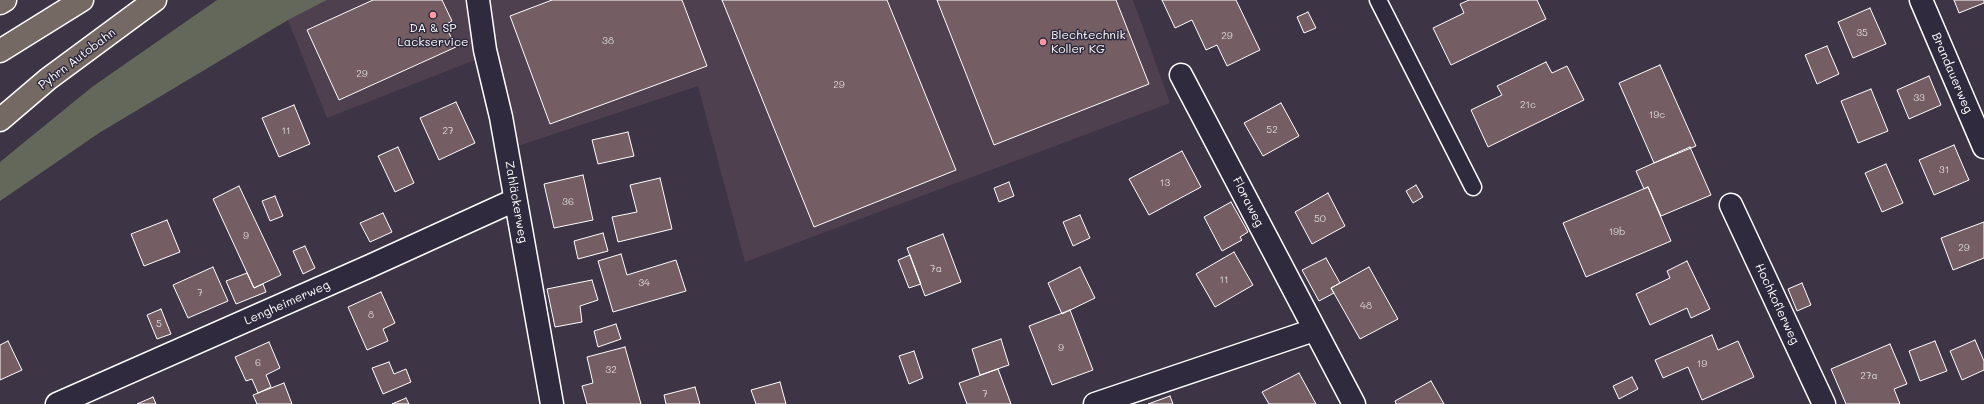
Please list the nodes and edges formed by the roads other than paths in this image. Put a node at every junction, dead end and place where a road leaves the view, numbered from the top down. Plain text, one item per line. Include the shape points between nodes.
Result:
1 (5, 0) edge
2 (82, 0) edge
3 (155, 0) edge
4 (478, 0) edge
5 (1378, 0) edge
6 (1920, 0) edge
7 (0, 3) edge
8 (0, 51) edge
9 (1181, 75) dead end
10 (0, 120) edge
11 (1984, 147) edge
12 (1473, 187) dead end
13 (515, 200) junction
14 (1731, 205) dead end
15 (1314, 330) junction
16 (57, 404) edge
17 (552, 404) edge
18 (1095, 404) edge
19 (1354, 404) edge
20 (1824, 404) edge

1 - 7 highway
2 - 8 highway
3 - 10 highway, Pyhrn Autobahn via 48,79
4 - 13 street, Zahläckerweg via 485,50 501,117
5 - 12 lane
6 - 11 street, Brandauerweg
9 - 15 street, Floraweg
13 - 16 street, Lengheimerweg
13 - 17 street, Zahläckerweg
14 - 20 street, Hochkoflerweg
15 - 18 street
15 - 19 street, Floraweg

